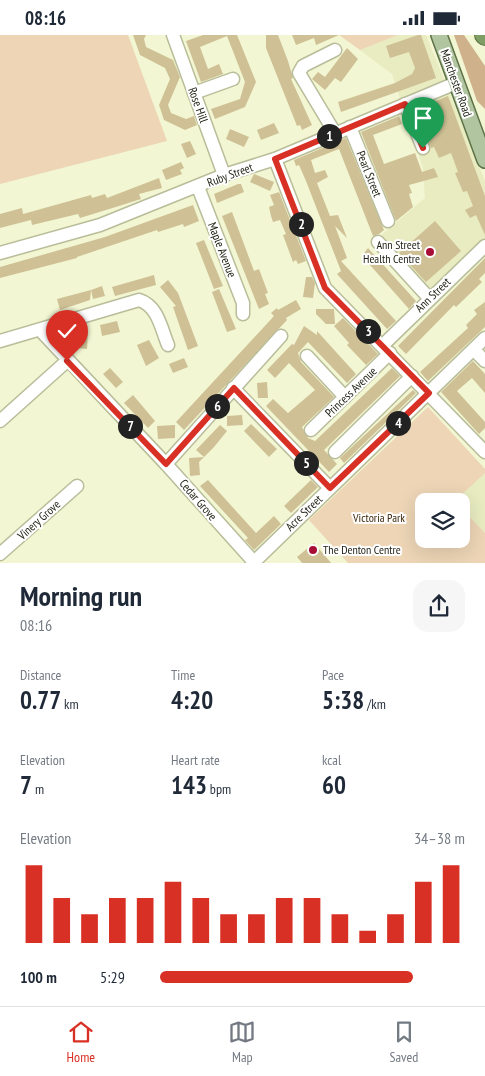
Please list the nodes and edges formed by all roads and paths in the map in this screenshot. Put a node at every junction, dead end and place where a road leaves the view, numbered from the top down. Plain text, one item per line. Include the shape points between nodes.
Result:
1 (172, 35) edge
2 (439, 35) edge
3 (335, 50) dead end
4 (233, 79) dead end
5 (456, 83) junction
6 (194, 93) junction
7 (405, 104) junction
8 (350, 127) junction
9 (335, 133) junction
10 (423, 148) dead end
11 (275, 159) junction
12 (485, 160) edge
13 (224, 175) junction
14 (198, 187) junction
15 (388, 221) dead end
16 (378, 242) dead end
17 (485, 246) edge
18 (0, 253) edge
19 (429, 298) junction
20 (243, 314) dead end
21 (40, 330) junction
22 (281, 336) dead end
23 (485, 339) edge
24 (0, 341) edge
25 (168, 345) dead end
26 (387, 349) junction
27 (474, 349) junction
28 (307, 356) dead end
29 (67, 361) junction
30 (485, 361) edge
31 (412, 376) junction
32 (234, 388) junction
33 (429, 393) junction
34 (345, 397) junction
35 (0, 421) edge
36 (311, 431) dead end
37 (483, 446) edge
38 (335, 452) dead end
39 (166, 464) junction
40 (77, 486) dead end
41 (330, 488) junction
42 (0, 554) edge
43 (257, 562) edge

1 - 6 street, Rose Hill
2 - 5 main road, Manchester Road
3 - 9 street via 303,66 299,73
4 - 6 street
5 - 7 street, Ruby Street
5 - 12 main road, Manchester Road
6 - 13 street, Rose Hill
7 - 8 street, Ruby Street
7 - 10 street
8 - 9 street, Ruby Street
8 - 15 street, Pearl Street
9 - 11 street, Ruby Street
11 - 13 street, Ruby Street
11 - 26 street via 325,288
13 - 14 street, Ruby Street
14 - 18 street, Ruby Street via 100,225
14 - 20 street, Maple Avenue via 243,303
16 - 19 street
17 - 19 street, Ann Street
19 - 26 street, Ann Street
21 - 24 street
21 - 25 street via 139,300 154,308
21 - 29 street, Cedar Grove
22 - 32 street
23 - 27 street, Acre Street
26 - 31 street
26 - 34 street, Princess Avenue
27 - 30 street
27 - 33 street, Acre Street
28 - 34 street
29 - 35 street
29 - 39 street, Cedar Grove
31 - 33 street
31 - 38 street
32 - 39 street
32 - 41 street
33 - 37 street
33 - 41 street, Acre Street
34 - 36 street, Princess Avenue
39 - 43 street, Cedar Grove
40 - 42 street, Vinery Grove
41 - 43 street, Acre Street

